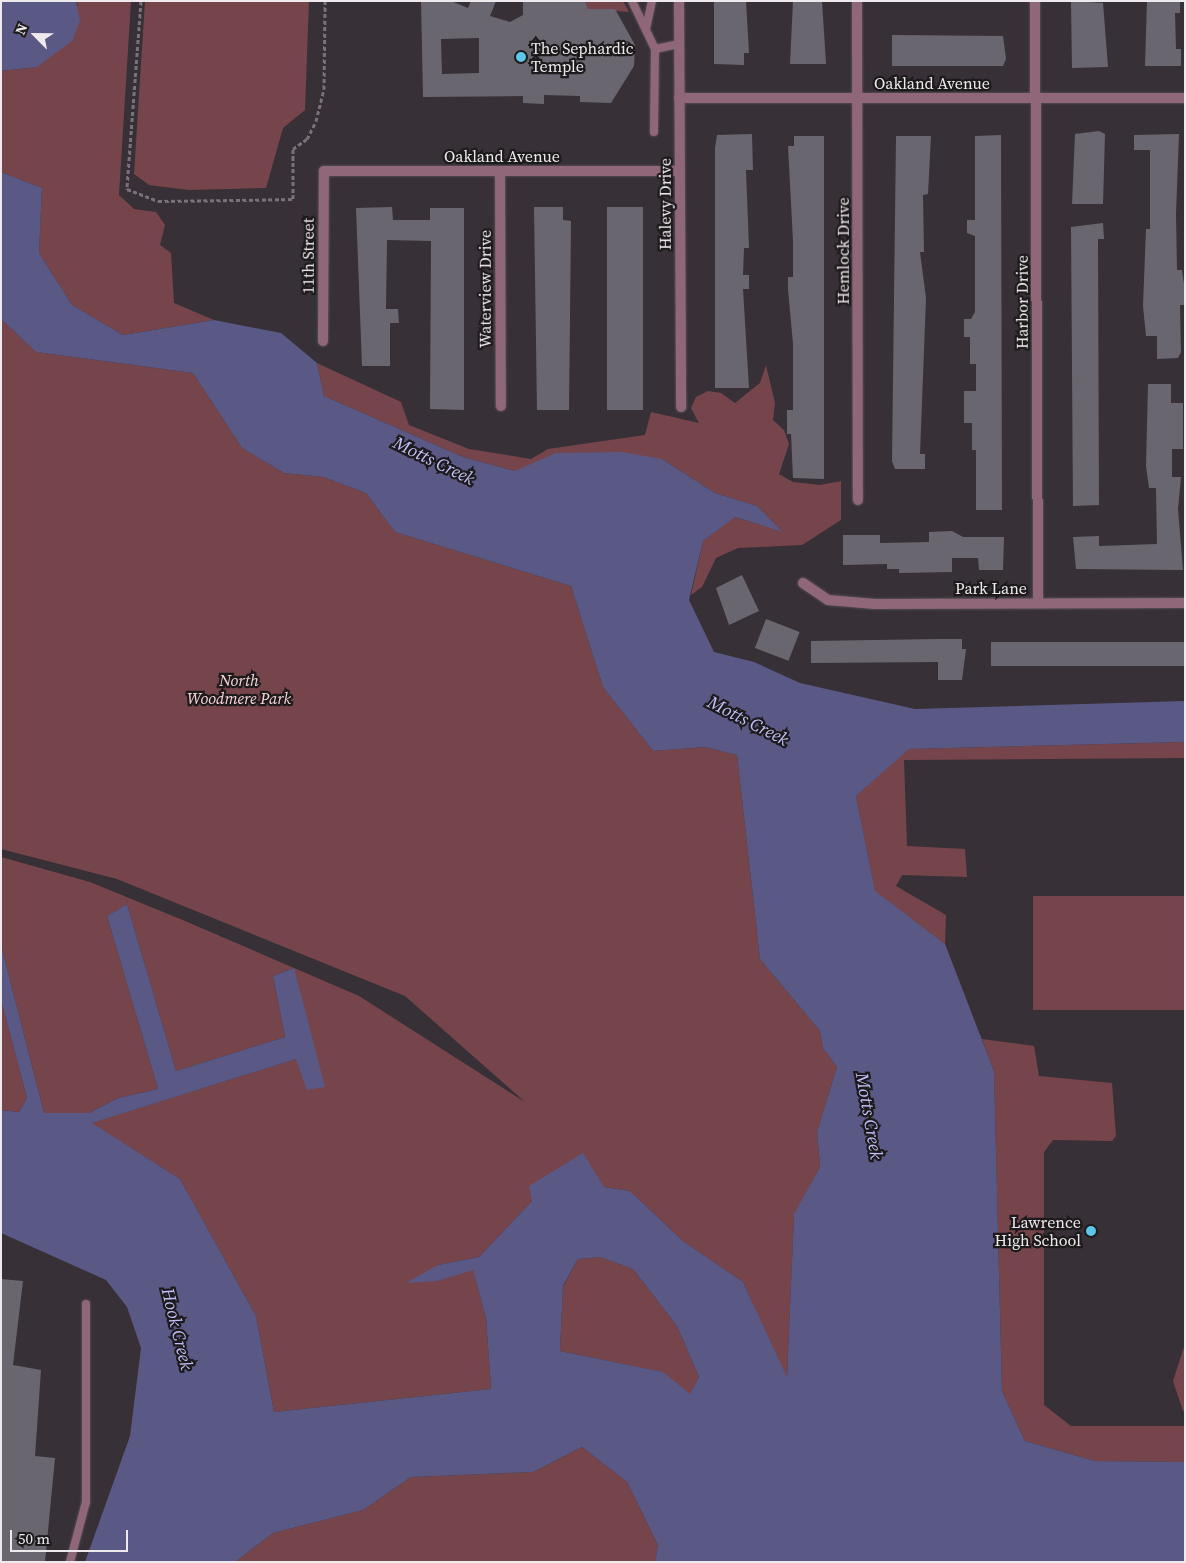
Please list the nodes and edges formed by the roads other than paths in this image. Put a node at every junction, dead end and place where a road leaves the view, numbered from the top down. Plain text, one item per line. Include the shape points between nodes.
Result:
1 (632, 1) edge
2 (652, 1) edge
3 (679, 1) edge
4 (857, 1) edge
5 (1035, 1) edge
6 (646, 29) junction
7 (679, 44) junction
8 (655, 49) junction
9 (679, 98) junction
10 (858, 98) junction
11 (1037, 98) junction
12 (1185, 98) edge
13 (654, 132) dead end
14 (324, 171) joint
15 (679, 171) junction
16 (500, 172) junction
17 (322, 341) dead end
18 (501, 406) dead end
19 (681, 406) dead end
20 (858, 500) dead end
21 (803, 583) dead end
22 (1038, 603) junction
23 (1185, 603) edge
24 (86, 1304) dead end
25 (70, 1562) edge

1 - 6 lane
2 - 6 lane
3 - 7 street, Halevy Drive
4 - 10 street, Hemlock Drive
5 - 11 street, Harbor Drive
6 - 8 lane
7 - 8 lane
7 - 9 street, Halevy Drive
8 - 13 lane
9 - 10 street, Oakland Avenue
9 - 15 street, Halevy Drive
10 - 11 street, Oakland Avenue
10 - 20 street, Hemlock Drive
11 - 12 street, Oakland Avenue
11 - 22 street, Harbor Drive
14 - 16 street, Oakland Avenue
14 - 17 street, 11th Street
15 - 16 street, Oakland Avenue
15 - 19 street, Halevy Drive
16 - 18 street, Waterview Drive
21 - 22 street, Park Lane via 828,600 874,604
22 - 23 street, Park Lane
24 - 25 lane via 86,1502

